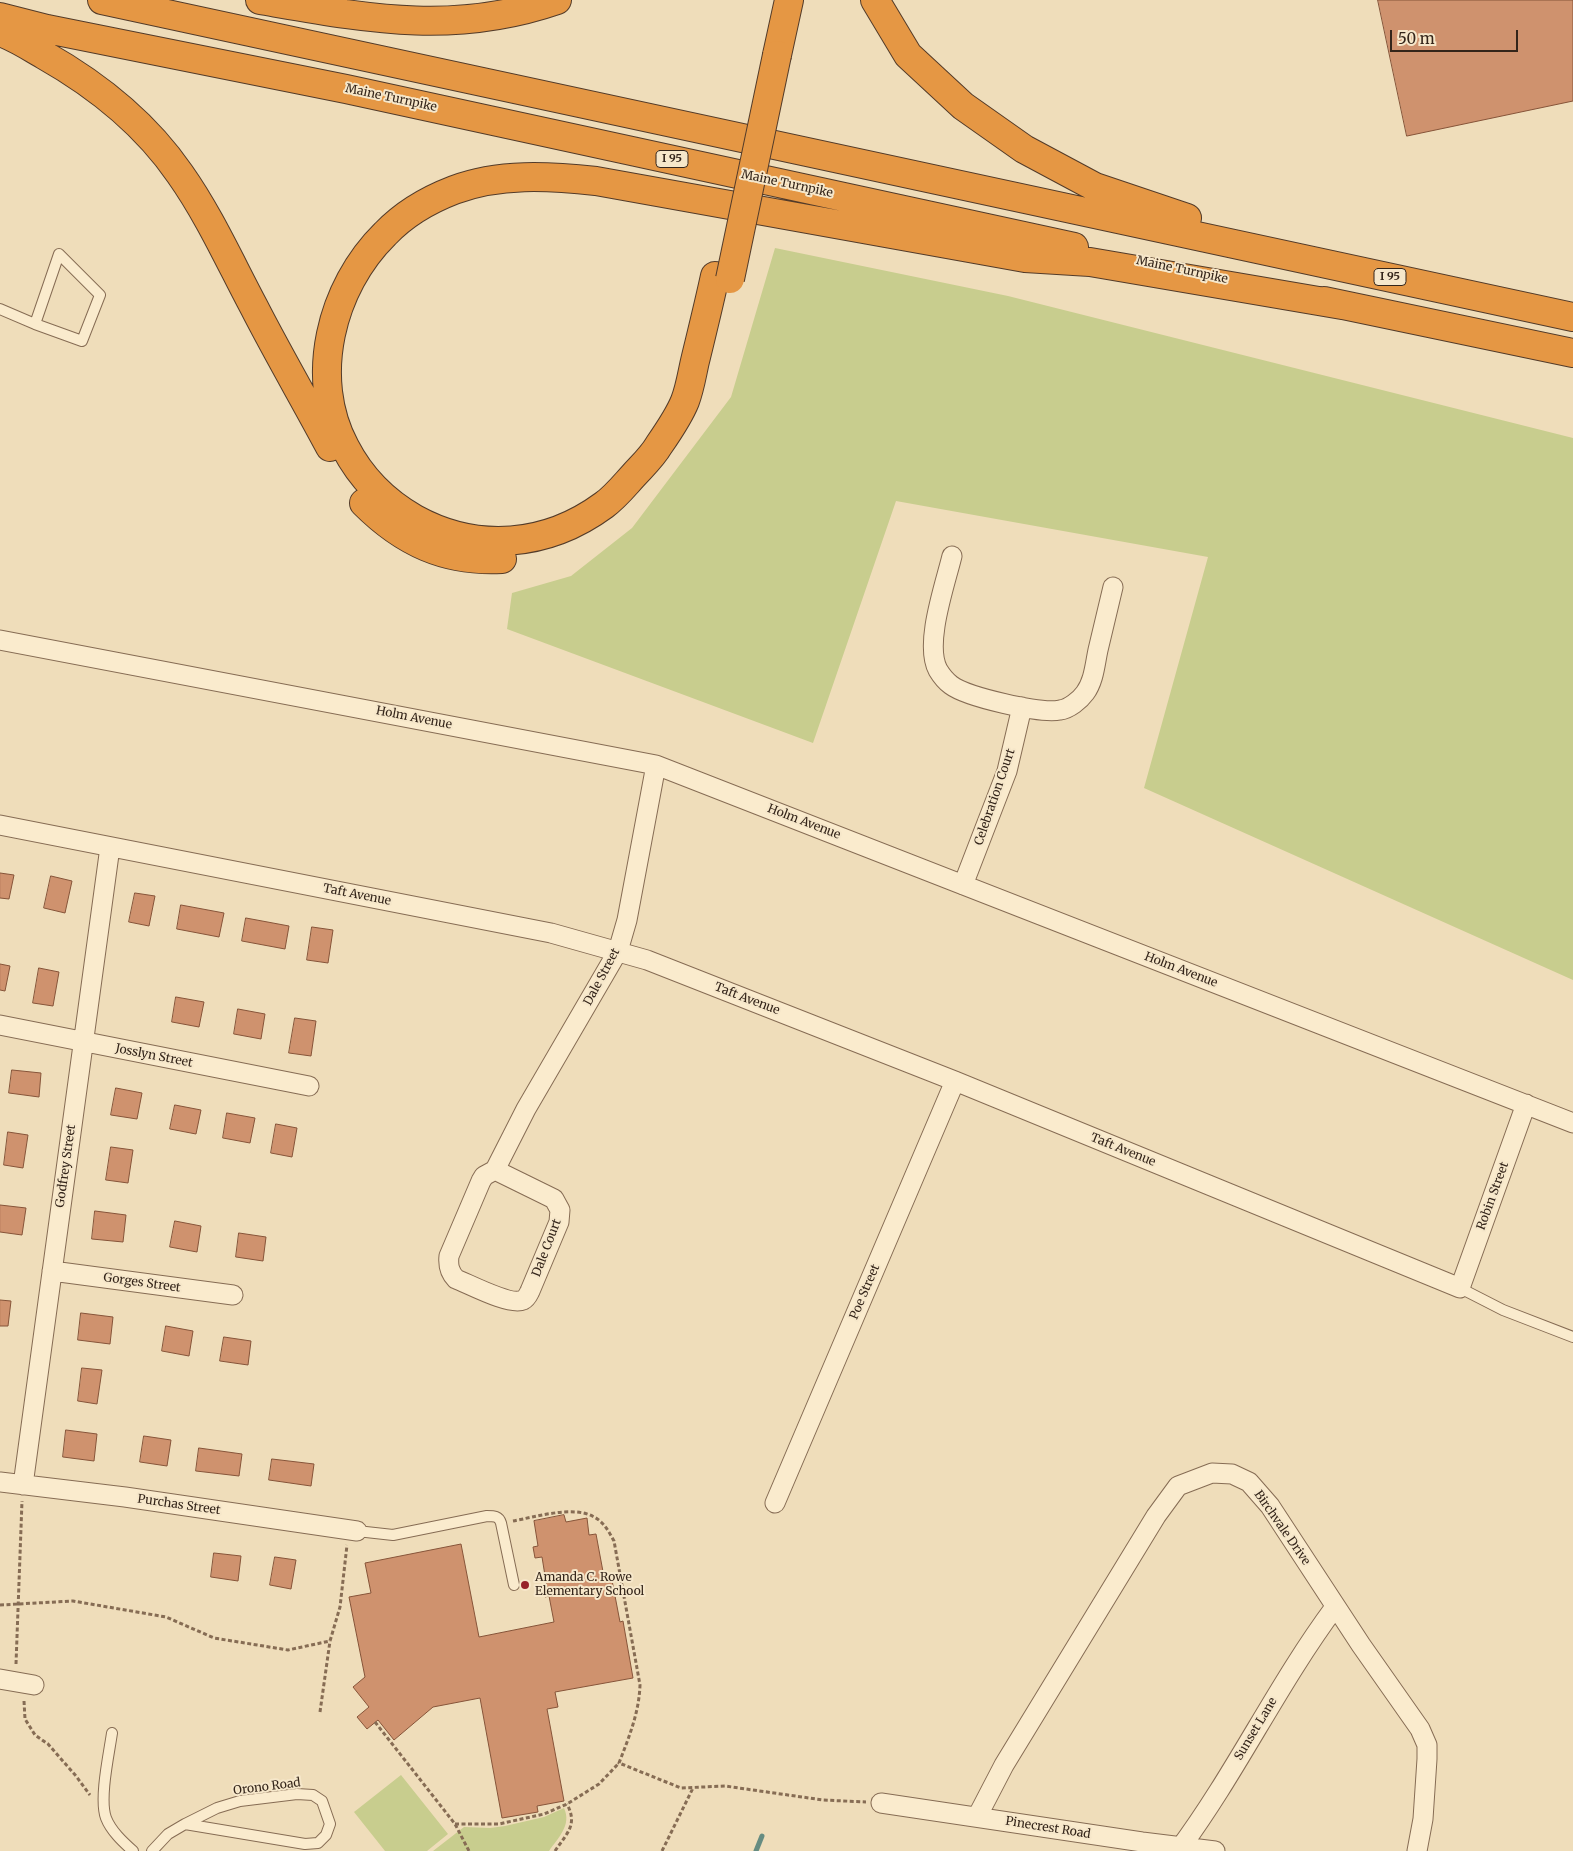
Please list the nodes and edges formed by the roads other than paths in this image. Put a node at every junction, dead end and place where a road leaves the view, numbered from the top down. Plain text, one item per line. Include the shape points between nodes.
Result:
1 (102, 0) edge
2 (260, 0) edge
3 (557, 0) edge
4 (771, 0) edge
5 (789, 0) edge
6 (875, 0) edge
7 (0, 18) edge
8 (0, 32) edge
9 (769, 54) junction
10 (1206, 238) junction
11 (723, 277) junction
12 (1342, 305) junction
13 (0, 309) edge
14 (1573, 317) edge
15 (35, 324) junction
16 (1573, 353) edge
17 (952, 556) dead end
18 (1113, 587) dead end
19 (0, 640) edge
20 (1022, 707) junction
21 (656, 765) junction
22 (0, 825) edge
23 (110, 847) junction
24 (963, 884) junction
25 (618, 952) junction
26 (0, 1026) edge
27 (83, 1042) junction
28 (955, 1080) junction
29 (309, 1086) dead end
30 (1526, 1104) junction
31 (1573, 1123) edge
32 (495, 1170) junction
33 (52, 1271) junction
34 (1460, 1288) junction
35 (233, 1295) dead end
36 (1573, 1337) edge
37 (0, 1482) edge
38 (23, 1485) junction
39 (775, 1503) dead end
40 (352, 1530) joint
41 (514, 1585) dead end
42 (1335, 1607) junction
43 (8, 1681) edge
44 (34, 1685) dead end
45 (112, 1733) dead end
46 (881, 1803) road end
47 (976, 1817) junction
48 (185, 1824) junction
49 (1180, 1849) edge
50 (133, 1851) edge
51 (152, 1851) edge
52 (1215, 1851) edge
53 (1417, 1851) edge

1 - 10 highway, I 95
2 - 3 highway via 417,22 499,16
4 - 9 highway
5 - 9 highway
6 - 10 highway via 908,55 963,106 1032,153 1095,187 1188,218
7 - 12 highway, Maine Turnpike / I 95 via 346,89
8 - 11 highway via 60,64 94,87 155,141 202,207 263,324 362,500 392,528 427,548 465,558 505,559 582,537 616,515 676,451 700,407
9 - 11 highway
10 - 14 highway, I 95
11 - 12 highway via 685,401 658,447 621,490 600,508 572,524 533,538 500,542 473,540 434,530 400,510 371,487 344,446 333,420 329,400 330,340 336,314 360,264 386,232 418,207 455,190 515,177 596,181 1025,258 1090,262
12 - 16 highway, Maine Turnpike / I 95
13 - 15 lane
15 - 15 lane via 82,341 100,295 59,254
17 - 20 street via 932,639 939,671 950,685 965,692
18 - 20 street via 1092,678 1085,693 1076,703 1062,710 1049,712
19 - 21 street, Holm Avenue
20 - 24 street, Celebration Court via 1007,771
21 - 24 street, Holm Avenue
21 - 25 street, Dale Street
22 - 23 street, Taft Avenue
23 - 25 street, Taft Avenue via 551,933
23 - 27 street, Godfrey Street
24 - 30 street, Holm Avenue
25 - 28 street, Taft Avenue
25 - 32 street, Dale Street via 526,1109
26 - 27 street, Josslyn Street
27 - 29 street, Josslyn Street
27 - 33 street, Godfrey Street
28 - 34 street, Taft Avenue
28 - 39 street, Poe Street
30 - 31 street, Holm Avenue
30 - 34 street, Robin Street
32 - 32 street, Dale Court via 554,1199 560,1210 556,1230 527,1297 522,1301 508,1300 456,1278 449,1269 449,1256 481,1181
33 - 35 street, Gorges Street
33 - 38 street, Godfrey Street
34 - 36 lane via 1503,1310
37 - 38 street, Purchas Street
38 - 40 street, Purchas Street
40 - 41 lane via 393,1535 494,1516 500,1519
42 - 47 street, Birchvale Drive via 1270,1506 1249,1482 1232,1474 1212,1473 1178,1486 1156,1516 1009,1756
42 - 49 street, Sunset Lane
42 - 53 street, Birchvale Drive via 1420,1729 1427,1745
43 - 44 street
45 - 50 lane via 103,1802 105,1816 110,1827
46 - 47 street, Pinecrest Road
47 - 49 street, Pinecrest Road
48 - 48 lane, Orono Road via 305,1844 318,1843 330,1824 322,1801 312,1795 297,1794 240,1801
48 - 51 lane, Orono Road via 168,1834
49 - 52 street, Pinecrest Road

